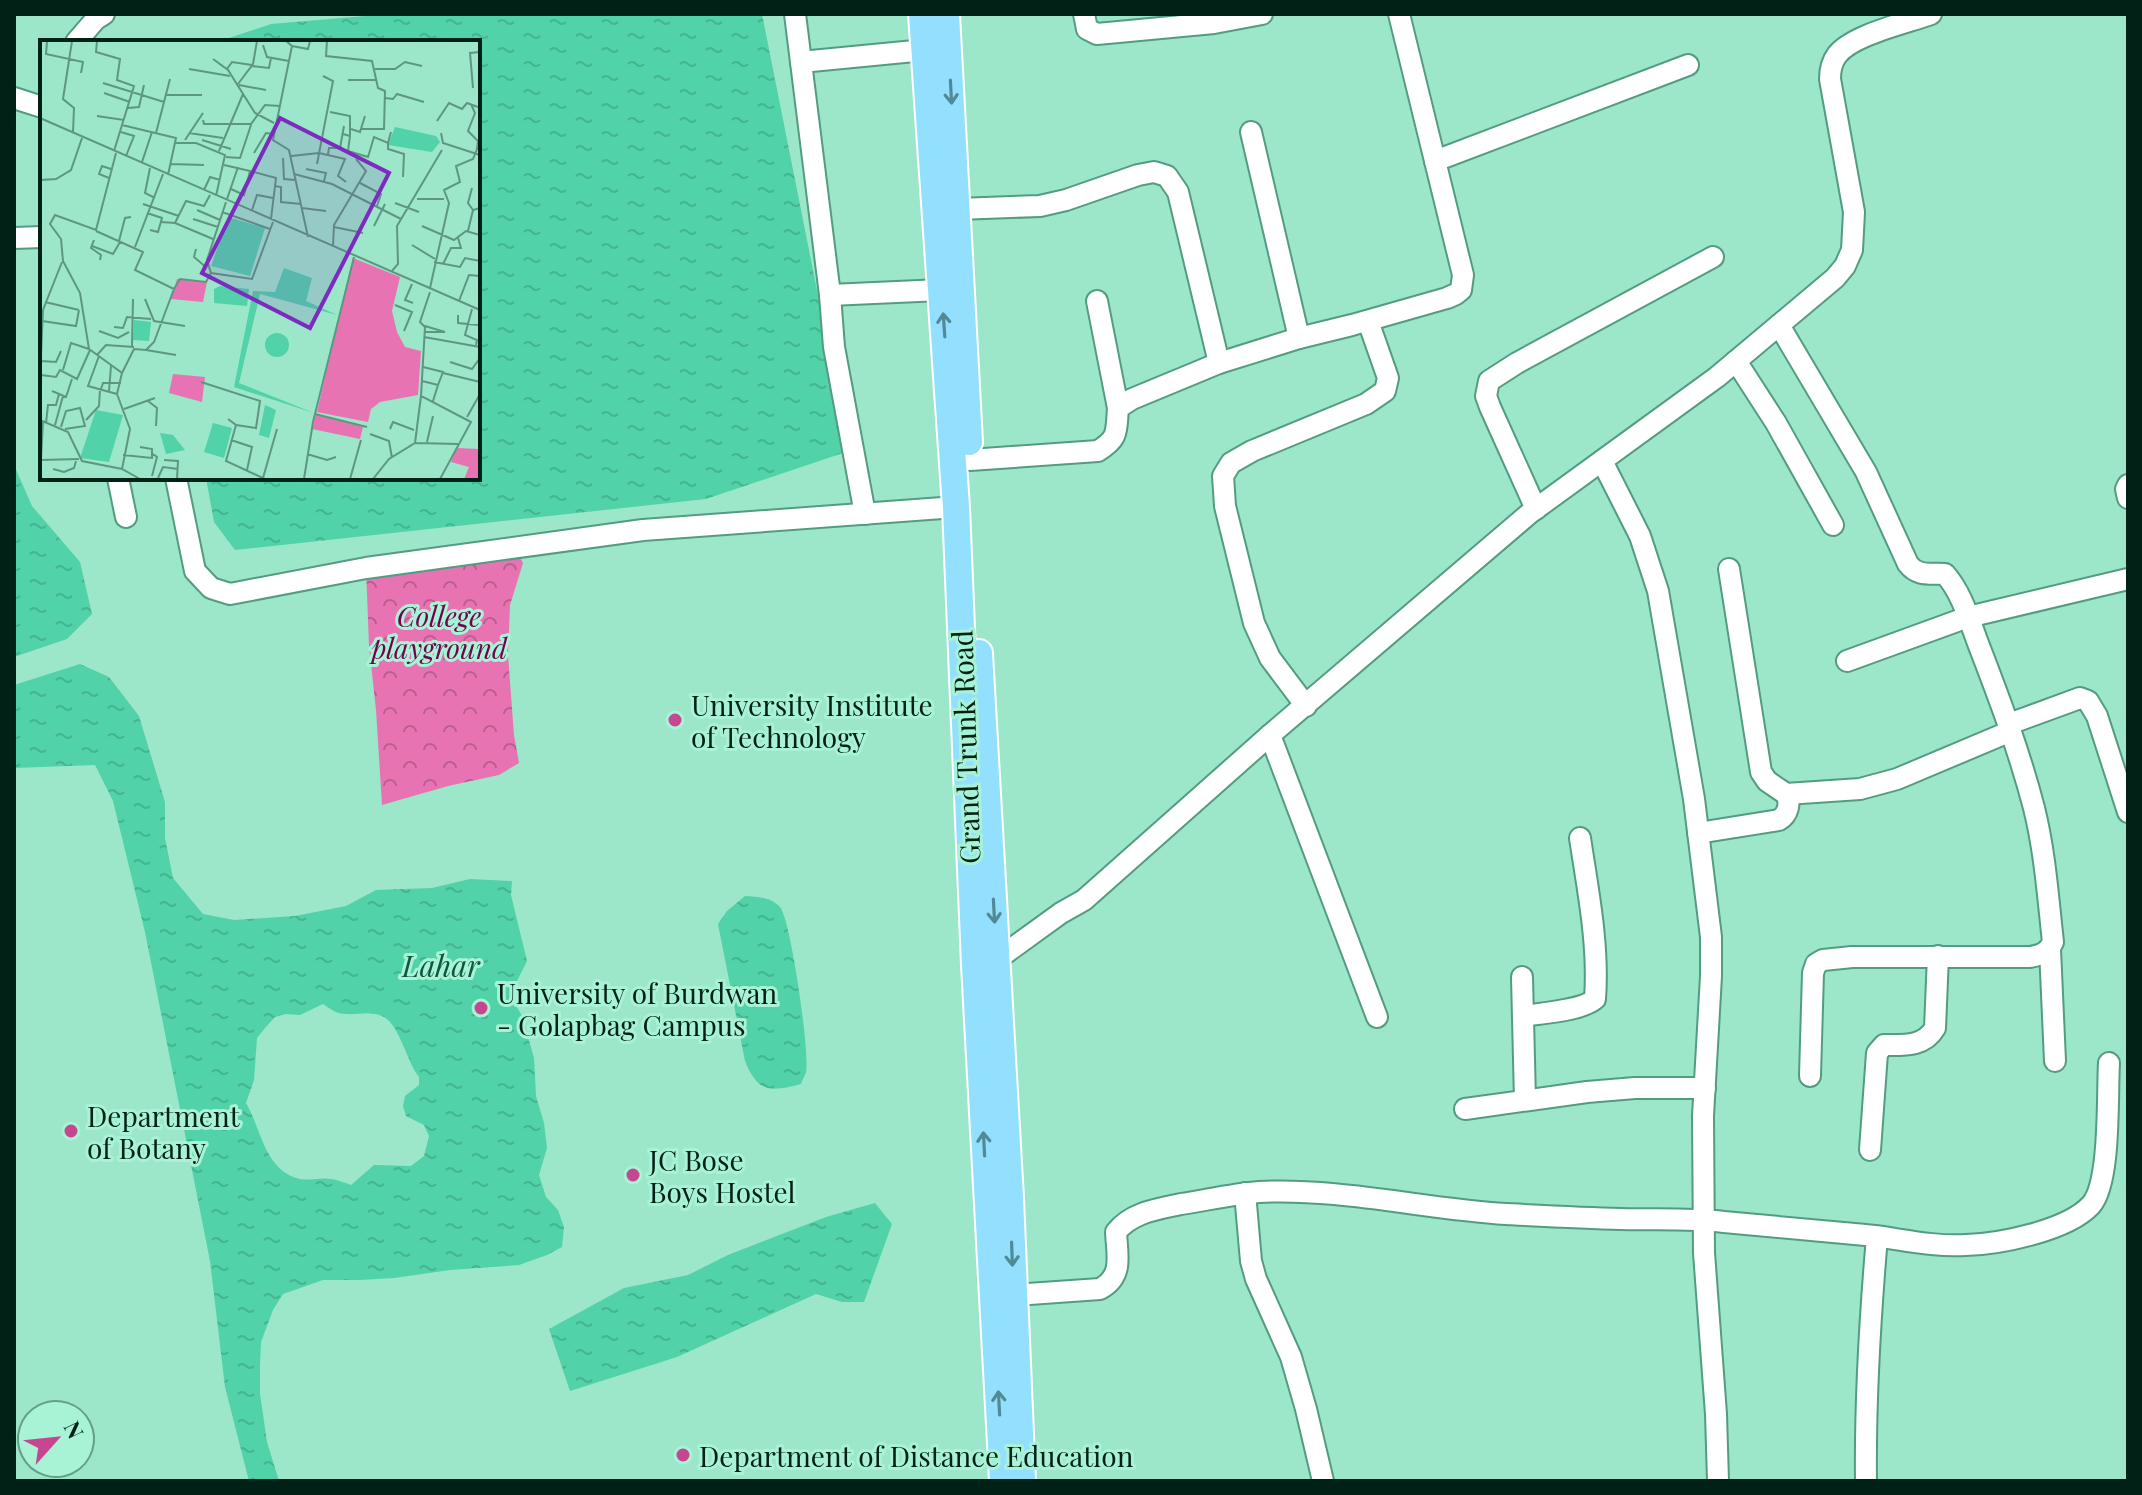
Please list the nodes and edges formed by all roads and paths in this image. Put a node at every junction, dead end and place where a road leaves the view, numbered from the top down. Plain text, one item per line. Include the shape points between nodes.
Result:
1 (77, 14) edge
2 (104, 14) edge
3 (795, 14) edge
4 (922, 14) edge
5 (946, 14) edge
6 (1084, 14) edge
7 (1262, 14) edge
8 (1399, 14) edge
9 (1931, 14) edge
10 (78, 40) edge
11 (925, 50) junction
12 (801, 62) junction
13 (1688, 65) dead end
14 (14, 98) edge
15 (40, 106) edge
16 (1251, 132) dead end
17 (1435, 161) junction
18 (957, 209) junction
19 (40, 237) edge
20 (14, 238) edge
21 (1713, 257) dead end
22 (941, 290) junction
23 (830, 295) junction
24 (1097, 301) dead end
25 (1368, 321) junction
26 (1779, 325) junction
27 (1299, 338) junction
28 (1736, 361) junction
29 (1219, 363) junction
30 (1118, 408) junction
31 (970, 460) junction
32 (1602, 461) junction
33 (118, 480) edge
34 (176, 480) edge
35 (2128, 485) edge
36 (2128, 498) edge
37 (956, 507) junction
38 (1536, 509) junction
39 (865, 514) junction
40 (126, 517) dead end
41 (1833, 525) dead end
42 (1729, 569) dead end
43 (2128, 579) edge
44 (1968, 617) junction
45 (1847, 661) dead end
46 (1306, 706) junction
47 (2010, 727) junction
48 (1270, 735) junction
49 (1786, 794) junction
50 (2128, 812) edge
51 (1698, 833) junction
52 (1580, 838) dead end
53 (2050, 949) junction
54 (1938, 956) junction
55 (986, 963) junction
56 (1522, 977) dead end
57 (1523, 1016) junction
58 (1377, 1017) dead end
59 (2055, 1061) dead end
60 (2109, 1063) dead end
61 (1810, 1076) dead end
62 (1705, 1088) junction
63 (1525, 1100) junction
64 (1465, 1109) dead end
65 (1870, 1150) dead end
66 (1245, 1193) junction
67 (1704, 1220) junction
68 (1877, 1237) junction
69 (1014, 1295) junction
70 (1003, 1481) edge
71 (1022, 1481) edge
72 (1323, 1481) edge
73 (1718, 1481) edge
74 (1866, 1481) edge

1 - 10 street
2 - 10 street
3 - 12 street
4 - 11 main road, Grand Trunk Road
5 -> 18 main road, Grand Trunk Road
6 - 7 street via 1087,29 1097,34
8 - 17 street
9 - 26 street via 1851,41 1831,66 1854,212 1852,250 1835,278
11 - 12 street
11 - 22 main road, Grand Trunk Road
12 - 23 street
13 - 17 street
14 - 15 street
16 - 27 street
17 - 25 street via 1463,275 1461,290
18 - 29 street via 1040,206 1138,175 1167,176 1178,192
18 - 31 main road, Grand Trunk Road
19 - 20 street
21 - 38 street via 1489,381 1490,407
22 - 23 street
37 -> 22 main road, Grand Trunk Road
23 - 39 street
24 - 30 street
25 - 27 street
25 - 46 street via 1388,378 1385,391 1366,404 1252,451 1231,463 1223,476 1225,506 1254,623 1270,658
26 - 28 street
26 - 44 street via 1866,472 1908,564 1921,574 1945,574
27 - 29 street
28 - 32 street
28 - 41 street
29 - 30 street
30 - 31 street via 1111,443 1098,451
31 -> 55 main road, Grand Trunk Road
32 - 38 street
32 - 51 street via 1640,536 1658,591
33 - 40 street
34 - 39 street via 195,571 211,588 230,594 366,568 643,530
35 - 36 street
37 - 39 street
37 - 55 main road, Grand Trunk Road
38 - 46 street
42 - 49 street via 1761,772
43 - 44 street
44 - 45 street
44 - 47 street
46 - 48 street
47 - 49 street via 1897,779 1860,789
47 - 50 street via 2080,698 2088,701
47 - 53 street via 2034,810
48 - 55 street via 1084,900
48 - 58 street
49 - 51 street via 1789,804 1779,820
51 - 62 street via 1711,937
52 - 57 street via 1592,918 1595,999
53 - 54 street via 2030,957
53 - 59 street
54 - 61 street via 1852,957 1816,964
54 - 65 street via 1932,1034 1914,1044 1884,1045 1877,1053
55 -> 69 main road, Grand Trunk Road
70 -> 55 main road, Grand Trunk Road
56 - 57 street
57 - 63 street
60 - 68 street via 2102,1179 2090,1207 2039,1233 2000,1241 1932,1244
62 - 63 street via 1619,1089
62 - 67 street
63 - 64 street
66 - 67 street via 1354,1196 1473,1212
66 - 69 street via 1166,1207 1124,1222 1116,1232 1117,1274 1100,1289
66 - 72 street via 1251,1261 1291,1357
67 - 68 street
67 - 73 street
68 - 74 street via 1867,1350
69 - 71 main road, Grand Trunk Road

